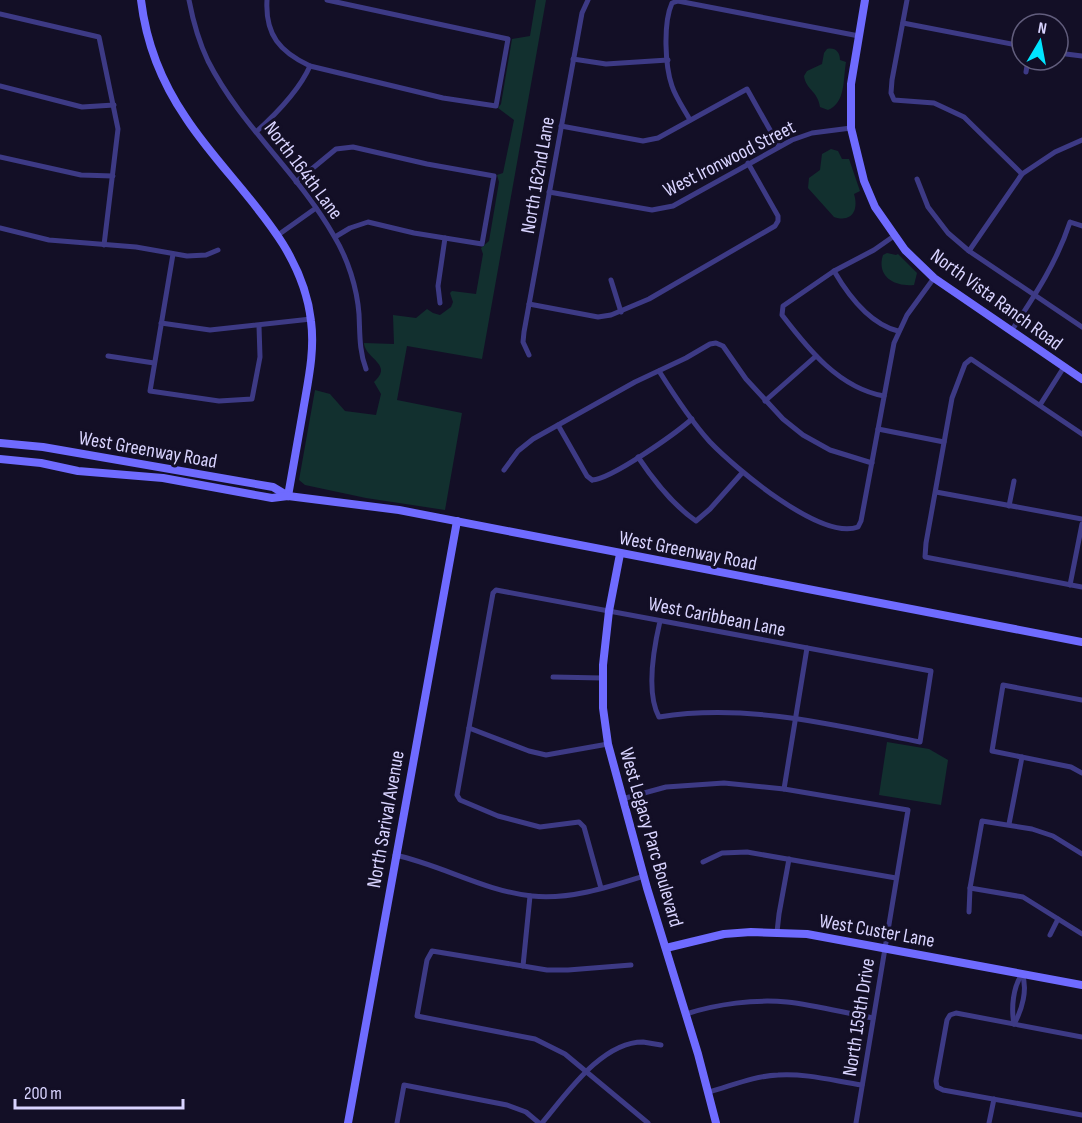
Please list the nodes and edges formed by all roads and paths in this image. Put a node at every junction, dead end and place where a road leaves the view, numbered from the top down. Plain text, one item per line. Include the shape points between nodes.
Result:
1 (141, 0) edge
2 (189, 0) edge
3 (267, 0) edge
4 (329, 0) edge
5 (588, 0) edge
6 (866, 0) edge
7 (907, 0) edge
8 (0, 14) edge
9 (903, 23) junction
10 (859, 36) junction
11 (1010, 44) edge
12 (573, 59) junction
13 (668, 60) junction
14 (310, 66) junction
15 (0, 86) edge
16 (114, 105) junction
17 (690, 120) junction
18 (561, 126) junction
19 (851, 128) junction
20 (256, 132) junction
21 (1082, 140) edge
22 (779, 146) junction
23 (0, 157) edge
24 (748, 164) junction
25 (1022, 174) junction
26 (113, 176) junction
27 (917, 179) dead end
28 (296, 182) junction
29 (549, 192) junction
30 (316, 208) junction
31 (1082, 226) edge
32 (0, 228) edge
33 (279, 235) junction
34 (894, 236) junction
35 (335, 237) junction
36 (445, 238) junction
37 (104, 245) junction
38 (218, 250) dead end
39 (969, 251) junction
40 (173, 254) junction
41 (834, 271) junction
42 (934, 278) junction
43 (611, 280) dead end
44 (1035, 295) junction
45 (440, 303) dead end
46 (529, 304) junction
47 (621, 312) junction
48 (311, 319) junction
49 (161, 323) junction
50 (259, 326) junction
51 (1082, 327) edge
52 (1011, 330) junction
53 (898, 331) junction
54 (529, 355) dead end
55 (108, 356) dead end
56 (816, 356) junction
57 (154, 363) junction
58 (1064, 367) junction
59 (366, 369) dead end
60 (659, 371) junction
61 (1082, 379) edge
62 (884, 396) junction
63 (765, 401) junction
64 (1040, 405) junction
65 (693, 419) junction
66 (558, 425) junction
67 (878, 429) junction
68 (1082, 434) edge
69 (944, 442) junction
70 (0, 443) edge
71 (638, 457) junction
72 (0, 459) edge
73 (872, 463) junction
74 (504, 470) dead end
75 (742, 473) junction
76 (1014, 481) dead end
77 (936, 492) junction
78 (288, 496) junction
79 (1010, 506) junction
80 (457, 521) junction
81 (1082, 522) edge
82 (620, 554) junction
83 (1070, 585) junction
84 (1082, 587) edge
85 (609, 611) junction
86 (660, 621) junction
87 (1082, 642) edge
88 (807, 648) junction
89 (553, 677) dead end
90 (602, 678) junction
91 (1082, 700) edge
92 (796, 718) junction
93 (469, 728) junction
94 (608, 744) junction
95 (1022, 757) junction
96 (1082, 773) edge
97 (784, 789) junction
98 (622, 799) junction
99 (1009, 825) junction
100 (1082, 854) edge
101 (395, 855) junction
102 (789, 860) junction
103 (703, 862) dead end
104 (644, 876) junction
105 (896, 878) junction
106 (602, 888) junction
107 (969, 888) junction
108 (530, 896) junction
109 (969, 912) dead end
110 (1058, 919) junction
111 (777, 932) junction
112 (1082, 934) edge
113 (1050, 935) dead end
114 (666, 948) junction
115 (885, 948) junction
116 (631, 965) dead end
117 (523, 966) junction
118 (1022, 974) junction
119 (1082, 985) edge
120 (1014, 1002) junction
121 (1022, 1004) junction
122 (686, 1014) junction
123 (873, 1018) junction
124 (1014, 1024) junction
125 (1082, 1037) edge
126 (661, 1045) dead end
127 (587, 1071) junction
128 (862, 1085) junction
129 (709, 1092) junction
130 (994, 1099) junction
131 (1082, 1115) edge
132 (348, 1123) edge
133 (397, 1123) edge
134 (540, 1123) edge
135 (648, 1123) edge
136 (716, 1123) edge
137 (856, 1123) edge
138 (989, 1123) edge

1 - 33 main road via 155,59 179,107
2 - 20 street, North 164th Lane via 208,60
3 - 14 street via 266,15 275,40 294,58
4 - 14 street via 508,39 496,106 442,98
5 - 12 street, North 162nd Lane
6 - 10 main road, North Vista Ranch Road
7 - 9 street
8 - 16 street via 99,37
9 - 11 street
9 - 25 street via 892,87 894,100 934,104 964,117
10 - 13 street via 678,2 669,9
10 - 19 main road, North Vista Ranch Road via 850,84
12 - 13 street via 615,64
12 - 18 street, North 162nd Lane
13 - 17 street via 672,85
14 - 20 street via 290,96
15 - 16 street via 81,106
16 - 26 street via 118,129
17 - 18 street via 658,138 643,141
17 - 22 street via 747,89
18 - 29 street, North 162nd Lane
19 - 22 street, West Ironwood Street via 812,133
19 - 34 main road, North Vista Ranch Road via 864,181
20 - 28 street, North 164th Lane
21 - 25 street
22 - 24 street, West Ironwood Street
23 - 26 street via 81,176
24 - 29 street, West Ironwood Street via 663,209
24 - 47 street via 778,216 776,226
25 - 39 street
26 - 37 street
27 - 39 street via 939,222
28 - 30 street, North 164th Lane
28 - 36 street via 336,149 353,147 494,176 482,244
29 - 46 street, North 162nd Lane
30 - 33 street
30 - 35 street, North 164th Lane
31 - 44 street via 1070,222
32 - 37 street via 49,240
33 - 48 main road via 298,270
34 - 41 street
34 - 42 main road, North Vista Ranch Road
35 - 36 street via 368,222
35 - 59 street, North 164th Lane via 354,287
36 - 45 street via 438,286
37 - 40 street
38 - 40 street via 206,255
39 - 44 street
40 - 49 street
41 - 53 street via 844,288 872,316
41 - 56 street via 783,306 782,315
42 - 52 main road, North Vista Ranch Road
42 - 53 street
43 - 47 street
44 - 51 street
44 - 52 street
46 - 47 street via 598,317
46 - 54 street, North 162nd Lane via 523,342
48 - 50 street
48 - 78 main road via 310,367
49 - 50 street via 210,330
49 - 57 street
50 - 57 street via 260,357 252,399 219,401 150,391
52 - 58 main road, North Vista Ranch Road
53 - 62 street
55 - 57 street
56 - 62 street via 841,377
56 - 63 street
58 - 61 main road, North Vista Ranch Road
58 - 64 street
60 - 63 street via 716,343 723,346
60 - 65 street
60 - 66 street
62 - 67 street
63 - 73 street via 803,435 830,450
64 - 68 street
64 - 69 street via 971,359 958,379
65 - 71 street
65 - 75 street
66 - 71 street via 591,482
66 - 74 street via 527,443
67 - 69 street
67 - 73 street
69 - 77 street
70 - 78 main road, West Greenway Road via 273,487
71 - 75 street via 657,483 696,521
72 - 78 main road, West Greenway Road via 163,478 272,498
73 - 75 street via 858,527 852,529 803,515
76 - 79 street
77 - 79 street
77 - 83 street via 926,557
78 - 80 main road, West Greenway Road
79 - 81 street
80 - 82 main road, West Greenway Road
80 - 101 main road, North Sarival Avenue
81 - 83 street
82 - 85 main road, West Legacy Parc Boulevard
82 - 87 main road, West Greenway Road
83 - 84 street
85 - 86 street, West Caribbean Lane
85 - 90 main road, West Legacy Parc Boulevard
85 - 93 street, West Caribbean Lane via 496,590
86 - 88 street, West Caribbean Lane
86 - 92 street via 653,675 653,706 659,717 736,712
88 - 92 street
88 - 92 street, West Caribbean Lane via 931,671 920,742
89 - 90 street
90 - 94 main road, West Legacy Parc Boulevard
91 - 95 street via 1003,685 992,751
92 - 97 street
93 - 94 street via 538,754
93 - 106 street via 457,795 460,800 498,816 540,827 579,822 584,827
94 - 98 main road, West Legacy Parc Boulevard
95 - 96 street
95 - 99 street
97 - 98 street via 733,783 696,784 666,787
97 - 105 street, North 159th Drive via 908,810
98 - 104 main road, West Legacy Parc Boulevard
99 - 100 street via 1053,836
99 - 107 street via 982,821
101 - 108 street
101 - 132 main road, North Sarival Avenue
102 - 103 street via 747,852 722,853
102 - 105 street
102 - 111 street
104 - 106 street
104 - 114 main road, West Legacy Parc Boulevard
105 - 115 street, North 159th Drive
106 - 108 street via 573,895
107 - 109 street
107 - 110 street via 1023,897
108 - 117 street
110 - 112 street
110 - 113 street
111 - 114 main road, West Custer Lane via 724,934
111 - 115 main road, West Custer Lane
114 - 122 main road, West Legacy Parc Boulevard
115 - 118 main road, West Custer Lane
115 - 123 street, North 159th Drive
116 - 117 street via 568,970
117 - 127 street via 432,951 417,1016 535,1039
118 - 119 main road, West Custer Lane
118 - 120 street
118 - 121 street
120 - 121 street
120 - 124 street
121 - 124 street
122 - 123 street via 740,1003 786,1002
122 - 129 main road, West Legacy Parc Boulevard
123 - 128 street, North 159th Drive
124 - 125 street
124 - 130 street via 956,1013 947,1020 937,1087
126 - 127 street via 625,1045
127 - 134 street
127 - 135 street
128 - 129 street via 789,1074 761,1077
128 - 137 street, North 159th Drive
129 - 136 main road, West Legacy Parc Boulevard
130 - 131 street
130 - 138 street
133 - 134 street via 404,1085 507,1105

